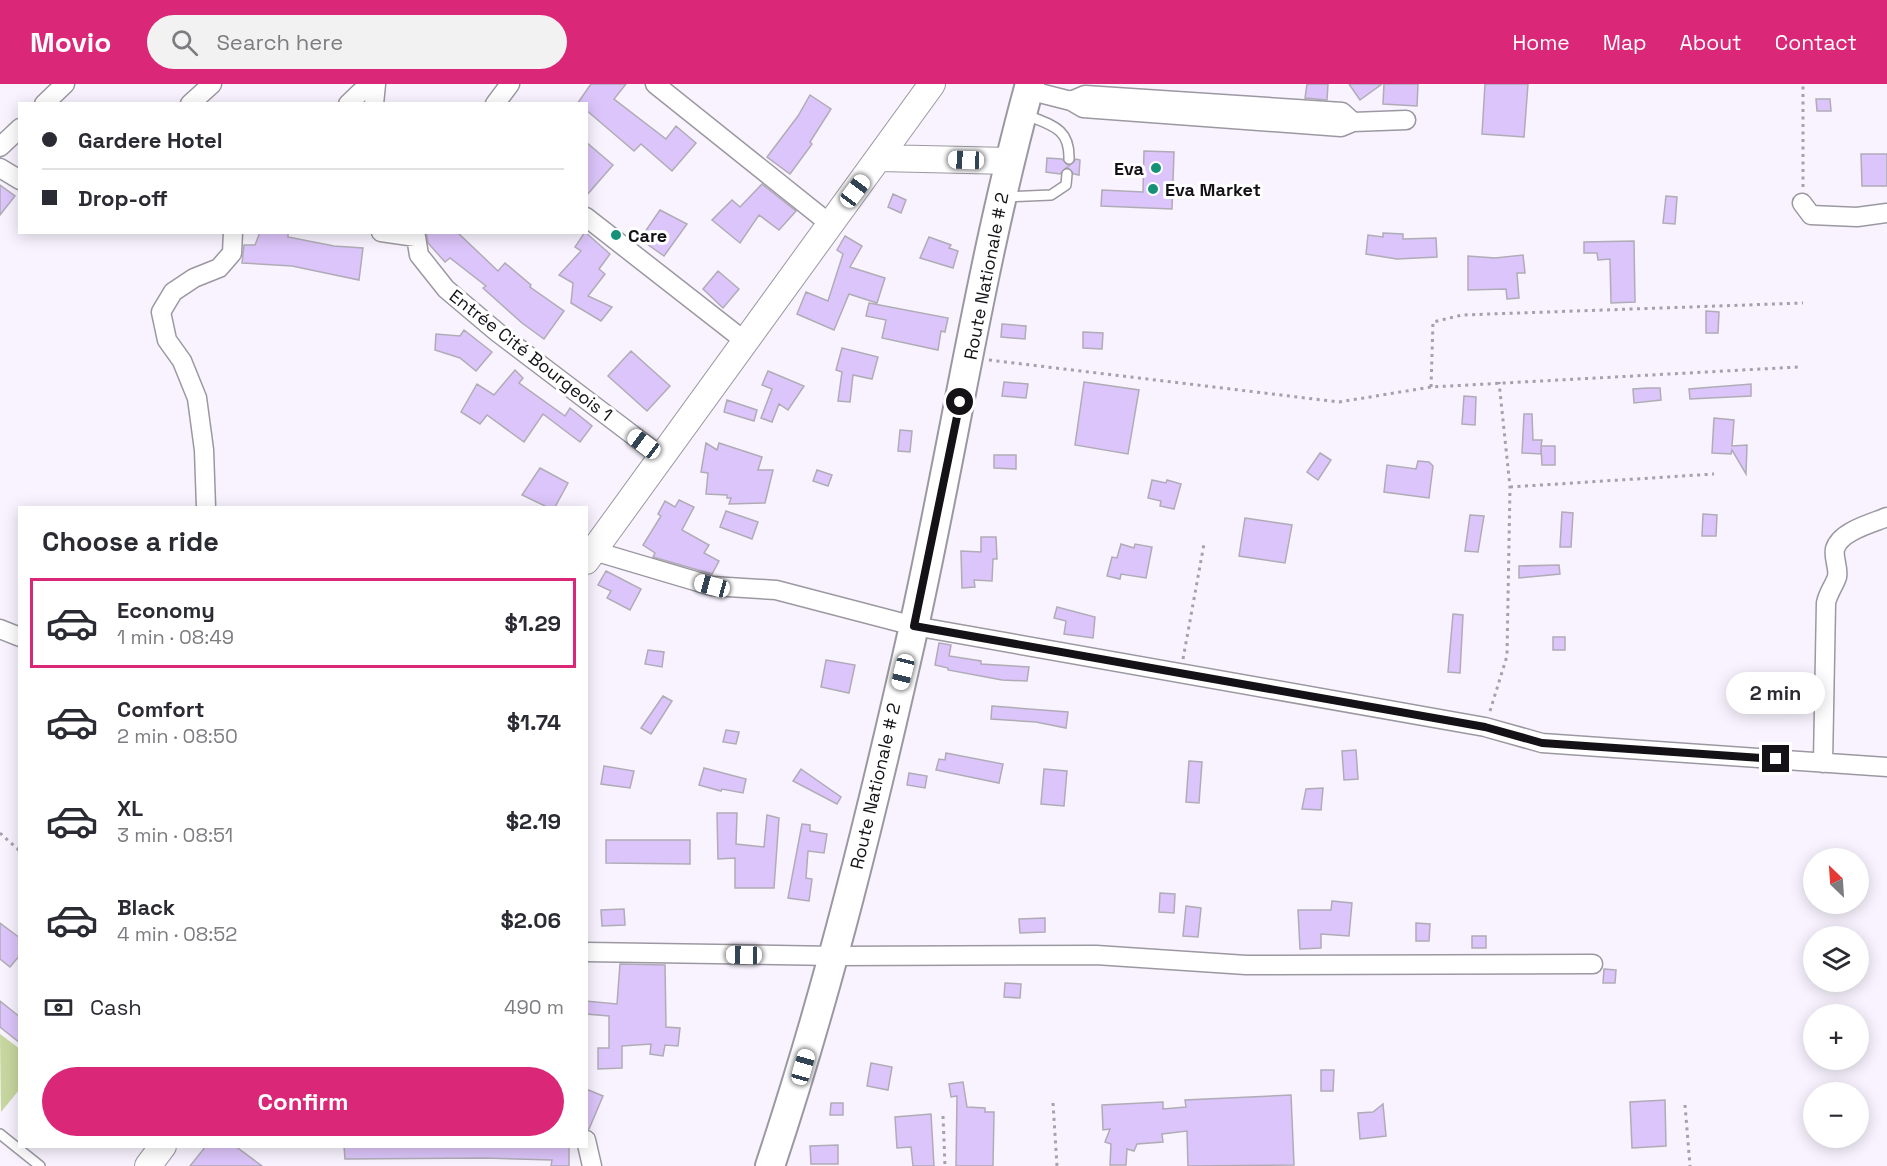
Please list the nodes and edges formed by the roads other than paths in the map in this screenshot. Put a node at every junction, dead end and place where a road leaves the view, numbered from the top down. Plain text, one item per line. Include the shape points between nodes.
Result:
1 (64, 84) edge
2 (212, 84) edge
3 (369, 84) edge
4 (376, 84) edge
5 (510, 84) edge
6 (655, 84) edge
7 (932, 84) edge
8 (1027, 96) edge
9 (46, 102) edge
10 (192, 102) edge
11 (350, 102) edge
12 (374, 102) edge
13 (496, 102) edge
14 (1406, 120) dead end
15 (18, 130) edge
16 (0, 147) edge
17 (880, 158) junction
18 (1069, 159) dead end
19 (1009, 161) junction
20 (0, 168) edge
21 (1067, 174) dead end
22 (18, 179) edge
23 (1002, 197) junction
24 (1802, 204) road end
25 (1887, 213) edge
26 (588, 219) edge
27 (830, 224) junction
28 (233, 234) edge
29 (395, 234) edge
30 (746, 342) junction
31 (663, 458) junction
32 (206, 506) edge
33 (1887, 517) edge
34 (590, 556) edge
35 (914, 626) junction
36 (0, 629) edge
37 (18, 636) edge
38 (1823, 763) junction
39 (1887, 767) edge
40 (588, 952) edge
41 (835, 956) junction
42 (1593, 964) dead end
43 (0, 1134) edge
44 (162, 1148) edge
45 (588, 1148) edge
46 (40, 1166) edge
47 (148, 1166) edge
48 (592, 1166) edge
49 (770, 1166) edge

1 - 9 street
2 - 10 street
3 - 11 street
4 - 12 street
5 - 13 street
6 - 27 street
7 - 17 main road
8 - 14 street via 1071,100 1085,95 1342,112 1353,122
8 - 18 lane via 1065,135 1070,143
8 - 19 main road, Route Nationale # 2
15 - 16 street
17 - 19 main road
17 - 27 main road
19 - 23 main road, Route Nationale # 2
20 - 22 street
21 - 23 lane via 1065,185 1051,195
23 - 35 main road, Route Nationale # 2
24 - 25 street via 1810,215 1857,217
26 - 30 street
27 - 30 main road
28 - 32 street via 232,254 219,268 173,292 161,312 167,340 182,361 197,398
29 - 31 street, Entrée Cité Bourgeois 1 via 416,237 419,255 446,289
30 - 31 main road
31 - 34 main road
33 - 38 street via 1848,534 1835,549 1836,579 1826,603
34 - 35 street via 712,586 776,590
35 - 38 street via 1485,727 1542,743
35 - 41 main road, Route Nationale # 2
36 - 37 street
38 - 39 street
40 - 41 street
41 - 42 street via 1096,955 1246,965
41 - 49 main road, Route Nationale # 2
43 - 46 lane
44 - 47 main road
45 - 48 street

